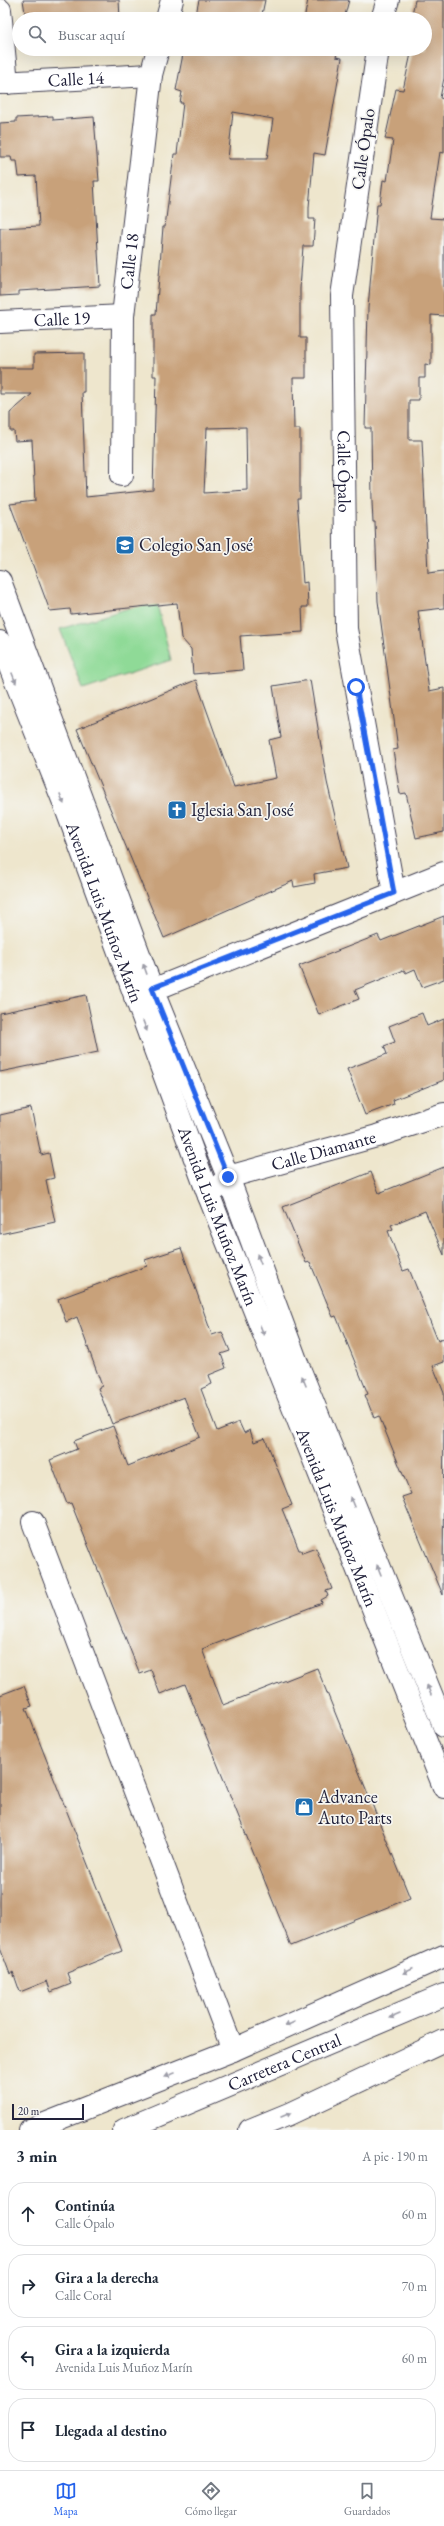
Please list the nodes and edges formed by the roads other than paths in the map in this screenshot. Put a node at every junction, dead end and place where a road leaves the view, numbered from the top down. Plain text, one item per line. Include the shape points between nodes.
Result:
1 (172, 0) edge
2 (388, 0) edge
3 (0, 10) edge
4 (169, 12) edge
5 (384, 12) edge
6 (156, 56) edge
7 (377, 56) edge
8 (151, 75) junction
9 (4, 83) edge
10 (123, 316) junction
11 (0, 322) edge
12 (122, 476) dead end
13 (0, 581) edge
14 (0, 642) edge
15 (444, 873) edge
16 (394, 893) junction
17 (143, 993) junction
18 (444, 1114) edge
19 (228, 1177) junction
20 (209, 1196) junction
21 (33, 1522) dead end
22 (444, 1726) edge
23 (444, 1787) edge
24 (444, 1956) edge
25 (444, 1995) edge
26 (439, 2046) edge
27 (233, 2050) junction
28 (30, 2130) edge
29 (124, 2130) edge
30 (250, 2130) edge

1 - 4 street
2 - 5 street
3 - 9 street
6 - 8 street, Calle 18
7 - 16 street, Calle Ópalo via 342,296 346,629
8 - 9 street, Calle 14
8 - 10 street, Calle 18
10 - 11 street, Calle 19
10 - 12 street, Calle 18
17 -> 13 street, Avenida Luis Muñoz Marín
14 -> 17 street, Avenida Luis Muñoz Marín
15 - 16 street
16 - 17 street
17 - 19 street, Avenida Luis Muñoz Marín
17 -> 20 street, Avenida Luis Muñoz Marín
18 - 19 street, Calle Diamante via 377,1136
19 - 20 street, Calle Diamante
22 -> 19 street, Avenida Luis Muñoz Marín via 366,1538
20 -> 23 street, Avenida Luis Muñoz Marín
21 - 27 street
24 -> 27 street
25 -> 29 street, Carretera Central
30 -> 26 street
27 -> 28 street

